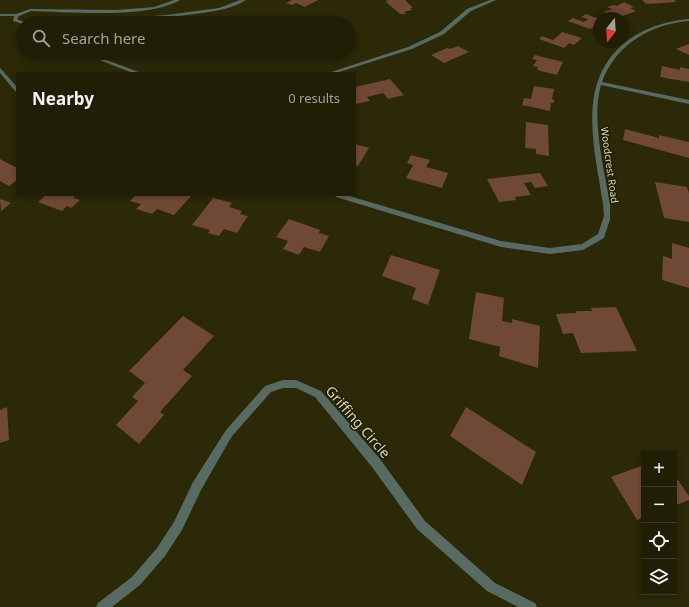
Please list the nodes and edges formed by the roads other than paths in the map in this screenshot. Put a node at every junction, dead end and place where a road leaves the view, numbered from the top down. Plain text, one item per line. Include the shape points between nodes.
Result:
1 (178, 0) edge
2 (244, 0) edge
3 (494, 0) edge
4 (210, 10) junction
5 (0, 14) edge
6 (17, 15) joint
7 (166, 16) edge
8 (189, 16) edge
9 (689, 20) edge
10 (102, 60) edge
11 (0, 70) edge
12 (135, 72) edge
13 (334, 72) edge
14 (599, 83) junction
15 (16, 89) edge
16 (689, 102) edge
17 (341, 196) edge
18 (102, 607) edge
19 (531, 607) edge

1 - 6 street via 154,8 117,11 30,10
2 - 4 street
3 - 13 street via 469,10 442,33 410,48
4 - 7 street
4 - 8 street
5 - 6 street
9 - 14 street, Woodcrest Road via 656,26 629,41 611,57
10 - 12 street
11 - 15 street
14 - 16 street
14 - 17 street, Woodcrest Road via 594,102 594,127 607,215 601,236 583,247 550,251 501,244
18 - 19 street, Griffing Circle via 136,581 160,552 178,526 197,486 229,433 268,389 283,384 296,384 318,394 376,463 421,525 490,587

